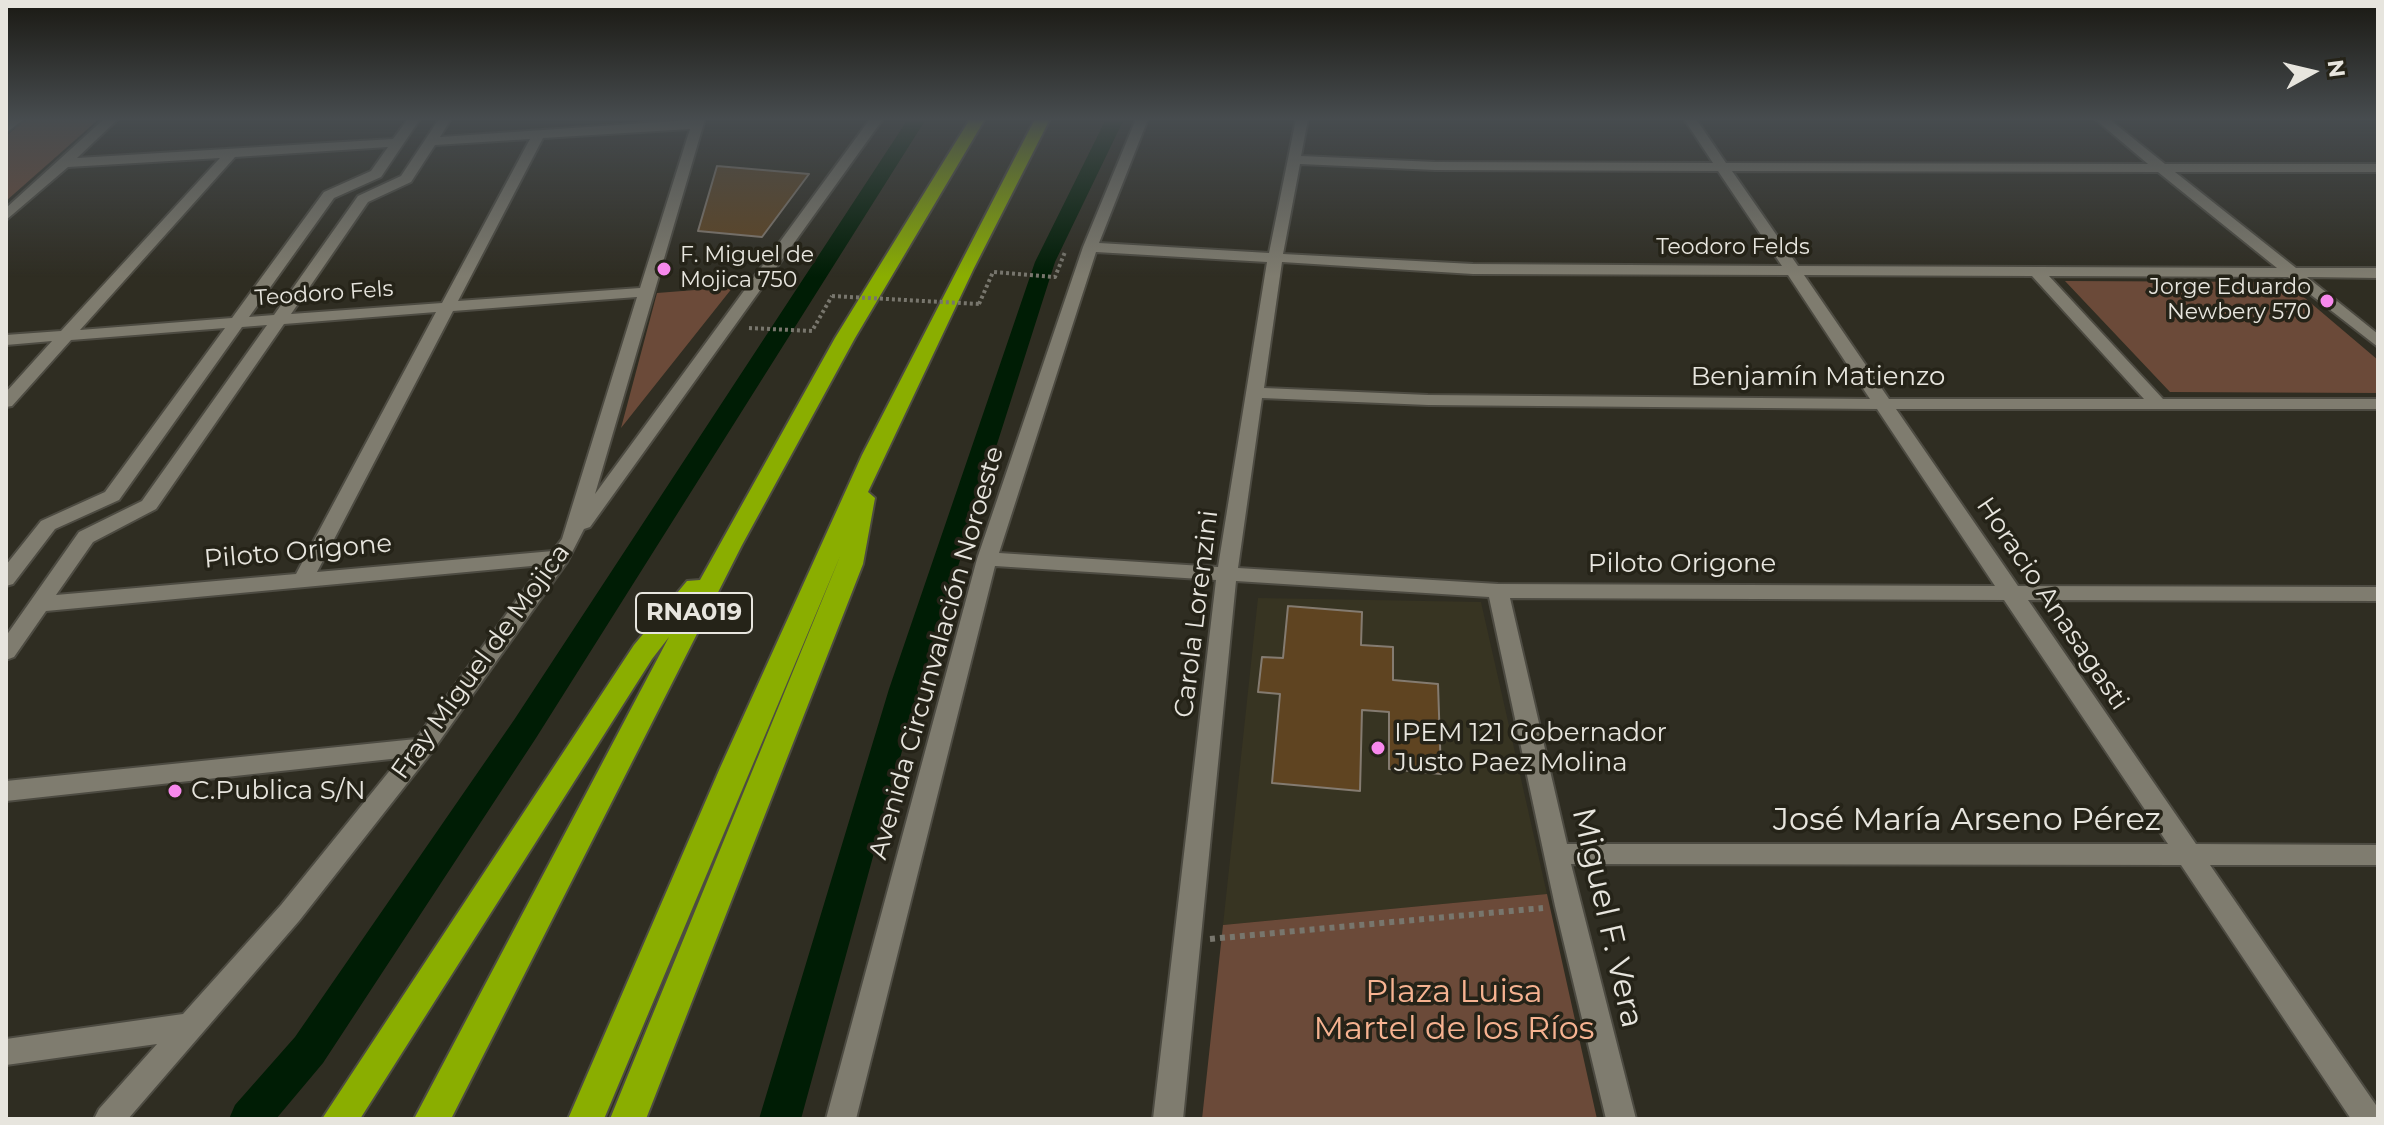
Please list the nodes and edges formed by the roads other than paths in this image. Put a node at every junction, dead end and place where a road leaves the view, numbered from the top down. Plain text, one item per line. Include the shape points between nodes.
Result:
1 (55, 172) edge
2 (214, 172) edge
3 (378, 172) edge
4 (411, 172) edge
5 (519, 172) edge
6 (683, 172) edge
7 (839, 172) edge
8 (946, 172) edge
9 (1015, 172) edge
10 (1121, 172) edge
11 (1291, 172) edge
12 (1724, 172) edge
13 (2165, 172) edge
14 (6, 216) edge
15 (1090, 247) junction
16 (1275, 259) junction
17 (1792, 269) junction
18 (2035, 270) junction
19 (2292, 273) junction
20 (2378, 273) edge
21 (646, 292) junction
22 (447, 307) junction
23 (279, 320) junction
24 (240, 323) junction
25 (66, 335) junction
26 (6, 340) edge
27 (2378, 342) edge
28 (1257, 393) junction
29 (6, 402) edge
30 (2157, 403) junction
31 (1883, 404) junction
32 (2378, 404) edge
33 (605, 427) junction
34 (650, 434) junction
35 (873, 455) junction
36 (730, 545) junction
37 (565, 548) junction
38 (987, 559) junction
39 (1227, 574) junction
40 (6, 579) edge
41 (303, 580) junction
42 (1498, 591) junction
43 (2012, 594) junction
44 (2378, 594) edge
45 (40, 604) junction
46 (6, 652) edge
47 (423, 747) junction
48 (6, 791) edge
49 (1556, 854) junction
50 (2188, 855) junction
51 (2378, 855) edge
52 (190, 1026) junction
53 (6, 1052) edge
54 (109, 1119) edge
55 (340, 1119) edge
56 (432, 1119) edge
57 (586, 1119) edge
58 (628, 1119) edge
59 (841, 1119) edge
60 (1168, 1119) edge
61 (1621, 1119) edge
62 (2368, 1119) edge

1 - 14 street
2 - 25 street
3 - 24 street via 329,195
4 - 23 street via 406,179 363,199
5 - 22 street
6 - 21 street, Fray Miguel de Mojica
7 - 34 street
8 - 36 highway, RNA019 via 845,338
9 - 35 highway, RNA019
10 - 15 street, Avenida Circunvalación Noroeste
11 - 16 street, Carola Lorenzini
12 - 17 street, Horacio Anasagasti
13 - 19 street
15 - 16 street, Teodoro Felds
15 - 38 street, Avenida Circunvalación Noroeste
16 - 17 street, Teodoro Felds via 1473,269
16 - 28 street, Carola Lorenzini
17 - 18 street, Teodoro Felds
17 - 31 street, Horacio Anasagasti
18 - 19 street, Teodoro Felds
18 - 30 street
19 - 20 street, Teodoro Felds
19 - 27 street
21 - 22 street, Teodoro Fels
21 - 33 street, Fray Miguel de Mojica
22 - 23 street, Teodoro Fels
22 - 41 street
23 - 24 street, Teodoro Fels
23 - 45 street via 149,505 86,537
24 - 25 street, Teodoro Fels
24 - 40 street via 112,496 48,525
25 - 26 street, Teodoro Fels
25 - 29 street
28 - 31 street, Benjamín Matienzo
28 - 39 street, Carola Lorenzini
30 - 31 street, Benjamín Matienzo
30 - 32 street, Benjamín Matienzo
31 - 43 street, Horacio Anasagasti
33 - 34 street via 615,438
33 - 37 street, Fray Miguel de Mojica
34 - 37 street
35 - 57 highway, RNA019
35 - 58 highway via 851,564
36 - 55 highway via 643,652
36 - 56 highway, RNA019
37 - 41 street, Piloto Origone
37 - 47 street, Fray Miguel de Mojica
38 - 39 street, Piloto Origone
38 - 59 street, Avenida Circunvalación Noroeste
39 - 42 street, Piloto Origone
39 - 60 street, Carola Lorenzini
41 - 45 street, Piloto Origone
42 - 43 street, Piloto Origone
42 - 49 street, Miguel F. Vera
43 - 44 street, Piloto Origone
43 - 50 street, Horacio Anasagasti
45 - 46 street
47 - 48 street
47 - 52 street, Fray Miguel de Mojica via 290,913
49 - 50 street, José María Arseno Pérez
49 - 61 street, Miguel F. Vera
50 - 51 street, José María Arseno Pérez
50 - 62 street, Horacio Anasagasti
52 - 53 street
52 - 54 street, Fray Miguel de Mojica

